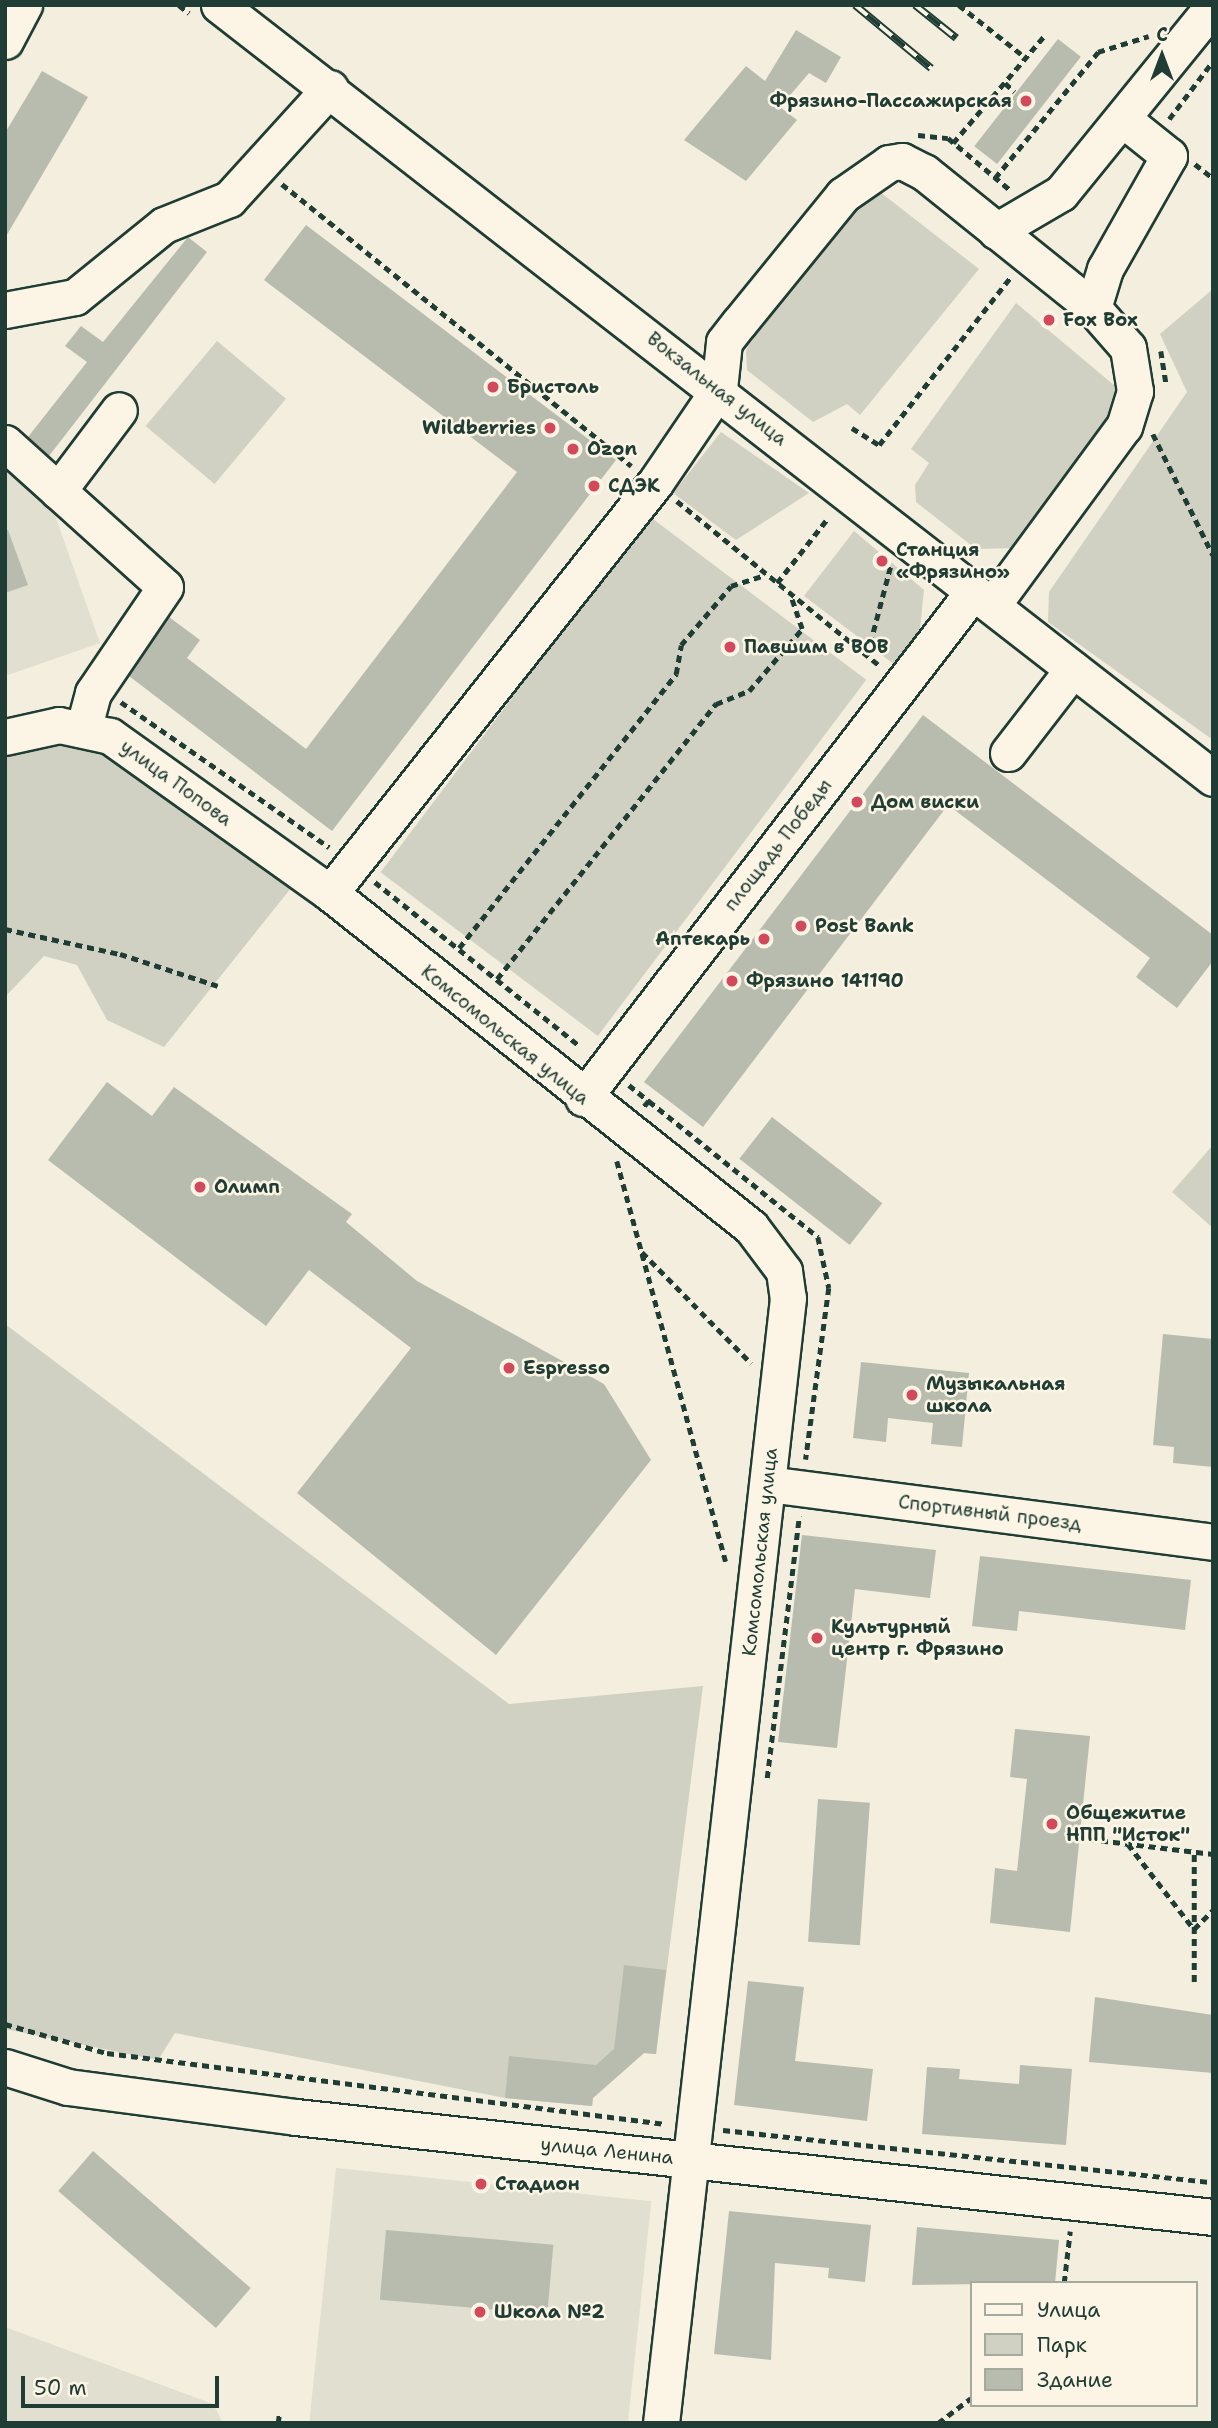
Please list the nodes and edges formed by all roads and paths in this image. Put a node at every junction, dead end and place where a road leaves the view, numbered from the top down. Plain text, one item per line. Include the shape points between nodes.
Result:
1 (24, 5) edge
2 (219, 5) edge
3 (959, 5) edge
4 (1213, 6) edge
5 (1160, 26) dead end
6 (1044, 36) dead end
7 (5, 41) edge
8 (1026, 58) junction
9 (1213, 61) edge
10 (1005, 83) junction
11 (330, 88) junction
12 (1015, 92) dead end
13 (1037, 110) dead end
14 (1045, 117) junction
15 (1124, 120) junction
16 (1166, 124) dead end
17 (953, 143) dead end
18 (259, 165) junction
19 (995, 178) dead end
20 (996, 231) junction
21 (999, 291) dead end
22 (1093, 308) junction
23 (5, 310) edge
24 (1157, 341) dead end
25 (719, 389) junction
26 (1163, 390) dead end
27 (119, 410) dead end
28 (1146, 421) dead end
29 (852, 428) dead end
30 (5, 443) edge
31 (637, 469) dead end
32 (58, 491) junction
33 (673, 498) dead end
34 (836, 508) dead end
35 (894, 553) dead end
36 (1213, 555) edge
37 (763, 576) junction
38 (777, 583) junction
39 (791, 596) junction
40 (982, 599) junction
41 (867, 655) junction
42 (883, 667) dead end
43 (1073, 669) junction
44 (84, 727) junction
45 (5, 737) edge
46 (1008, 753) dead end
47 (1213, 778) edge
48 (330, 893) junction
49 (5, 929) edge
50 (459, 948) dead end
51 (497, 979) dead end
52 (218, 986) dead end
53 (620, 1078) dead end
54 (583, 1098) junction
55 (624, 1132) junction
56 (642, 1251) junction
57 (754, 1367) dead end
58 (768, 1484) junction
59 (1213, 1542) edge
60 (729, 1571) dead end
61 (1089, 1839) dead end
62 (1128, 1844) junction
63 (1194, 1852) junction
64 (1213, 1854) edge
65 (1213, 1910) edge
66 (1194, 1929) junction
67 (1194, 1982) dead end
68 (5, 2024) edge
69 (5, 2067) edge
70 (677, 2136) junction
71 (1213, 2182) edge
72 (1213, 2217) edge
73 (1070, 2231) dead end
74 (1064, 2281) edge
75 (970, 2399) edge
76 (279, 2415) dead end
77 (278, 2423) edge
78 (661, 2423) edge
79 (938, 2423) edge

1 - 7 street
2 - 11 street, Вокзальная улица
3 - 8 path
4 - 15 street
5 - 14 path via 1152,35 1098,52
6 - 8 path
8 - 10 path
9 - 16 path
10 - 12 path
10 - 17 path
11 - 18 street
11 - 25 street, Вокзальная улица
13 - 14 path
14 - 19 path
15 - 20 street via 1061,193
15 - 22 street via 1169,156 1105,270
18 - 23 street via 229,198 164,225 75,297
18 - 31 path
20 - 22 street, площадь Победы
20 - 25 street, площадь Победы via 916,165 902,161 872,170 781,267 724,342
21 - 29 path via 878,445
22 - 40 street, площадь Победы via 1128,348 1135,391 1124,426
24 - 26 path via 1166,360
25 - 40 street, Вокзальная улица
25 - 48 street via 655,483
27 - 32 street
28 - 36 path
30 - 32 street
32 - 44 street via 165,587 93,693
33 - 37 path
34 - 38 path
35 - 41 path
37 - 38 path
37 - 50 path via 731,586 681,645 676,674
38 - 39 path
39 - 41 path
39 - 51 path via 802,629 749,691 716,704
40 - 43 street, Вокзальная улица
40 - 54 street, площадь Победы
41 - 42 path
43 - 46 street
43 - 47 street, Вокзальная улица
44 - 45 street, улица Попова
44 - 48 street, улица Попова via 110,736
48 - 54 street, Комсомольская улица
49 - 52 path via 120,954
53 - 55 path via 649,1101
54 - 55 street, Комсомольская улица
55 - 56 path via 613,1146
55 - 58 street, Комсомольская улица via 751,1227 783,1271 789,1298
56 - 57 path
56 - 60 path
58 - 59 street, Спортивный проезд
58 - 70 street, Комсомольская улица
61 - 62 path
62 - 63 path
62 - 66 path
63 - 64 path
63 - 66 path
65 - 66 path
66 - 67 path
68 - 70 path via 107,2053
69 - 70 street, улица Ленина via 68,2087 200,2105
70 - 71 path
70 - 72 street, улица Ленина
70 - 78 street, Комсомольская улица
73 - 74 path
75 - 79 path
76 - 77 path

